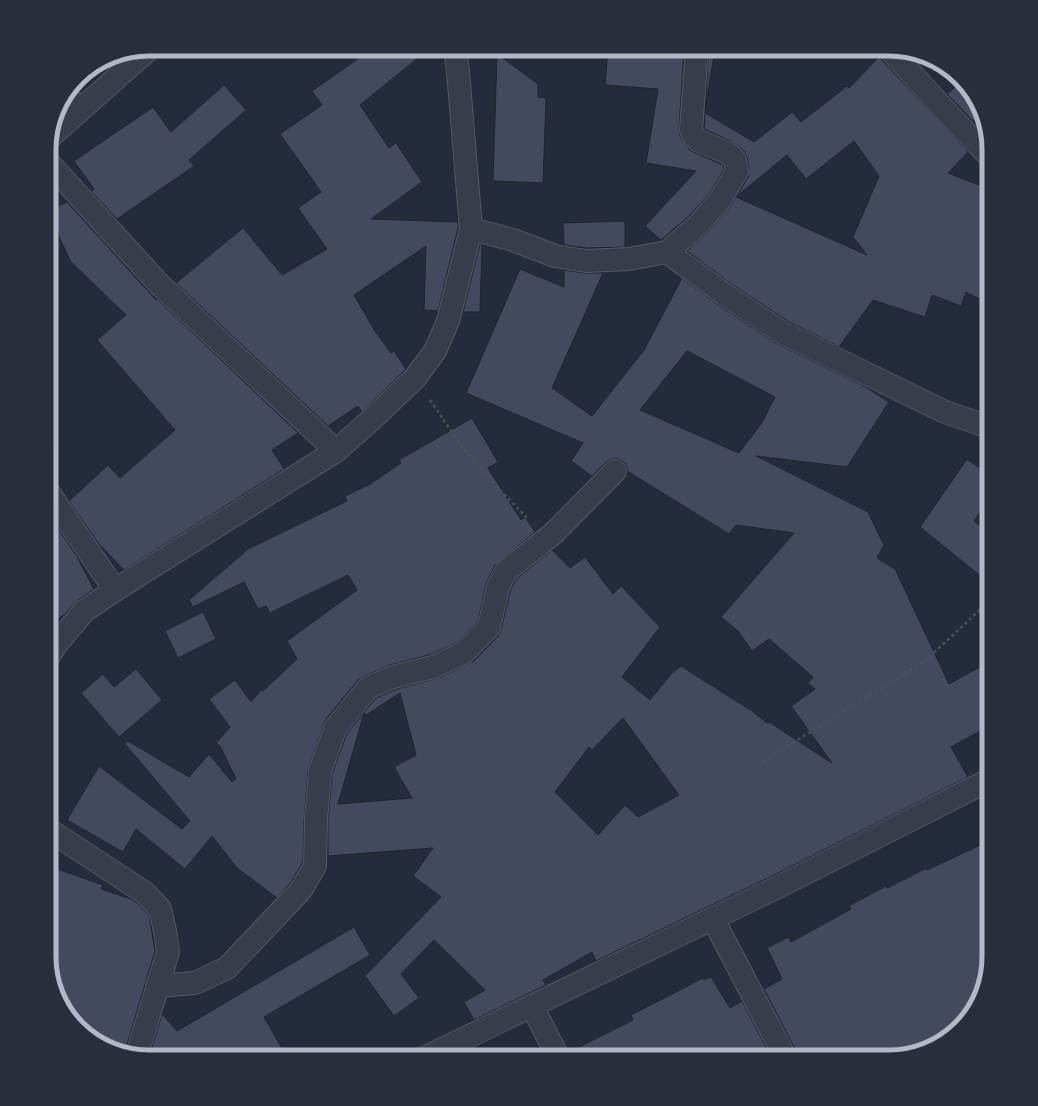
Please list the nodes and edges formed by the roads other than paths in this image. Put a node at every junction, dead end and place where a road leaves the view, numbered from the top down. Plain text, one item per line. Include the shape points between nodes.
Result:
1 (456, 56) edge
2 (696, 56) edge
3 (895, 56) edge
4 (138, 57) edge
5 (73, 103) edge
6 (60, 123) edge
7 (982, 149) edge
8 (56, 171) edge
9 (471, 229) junction
10 (667, 252) junction
11 (982, 425) edge
12 (336, 451) junction
13 (616, 471) dead end
14 (56, 503) edge
15 (115, 590) junction
16 (56, 645) edge
17 (982, 784) edge
18 (56, 835) edge
19 (713, 918) junction
20 (157, 986) junction
21 (532, 1006) junction
22 (138, 1049) edge
23 (441, 1050) edge
24 (554, 1050) edge
25 (781, 1050) edge

1 - 9 street
2 - 10 street via 691,130 694,138 728,153 735,160 737,171 720,200 698,226
3 - 7 street
4 - 5 street
5 - 6 street
8 - 12 street via 159,284
9 - 10 street via 513,240 555,256 586,261 630,259
9 - 12 street via 448,321 434,351 415,378
10 - 11 street via 783,333 945,412
12 - 15 street
13 - 20 street via 554,533 506,571 498,587 489,627 464,653 433,667 393,677 368,688 336,728 320,771 315,866 301,890 228,968 194,983
14 - 15 street
15 - 16 street via 84,611
17 - 19 street
18 - 20 street via 145,893 160,909 168,952
19 - 21 street
19 - 25 street
20 - 22 street
21 - 23 street
21 - 24 street

